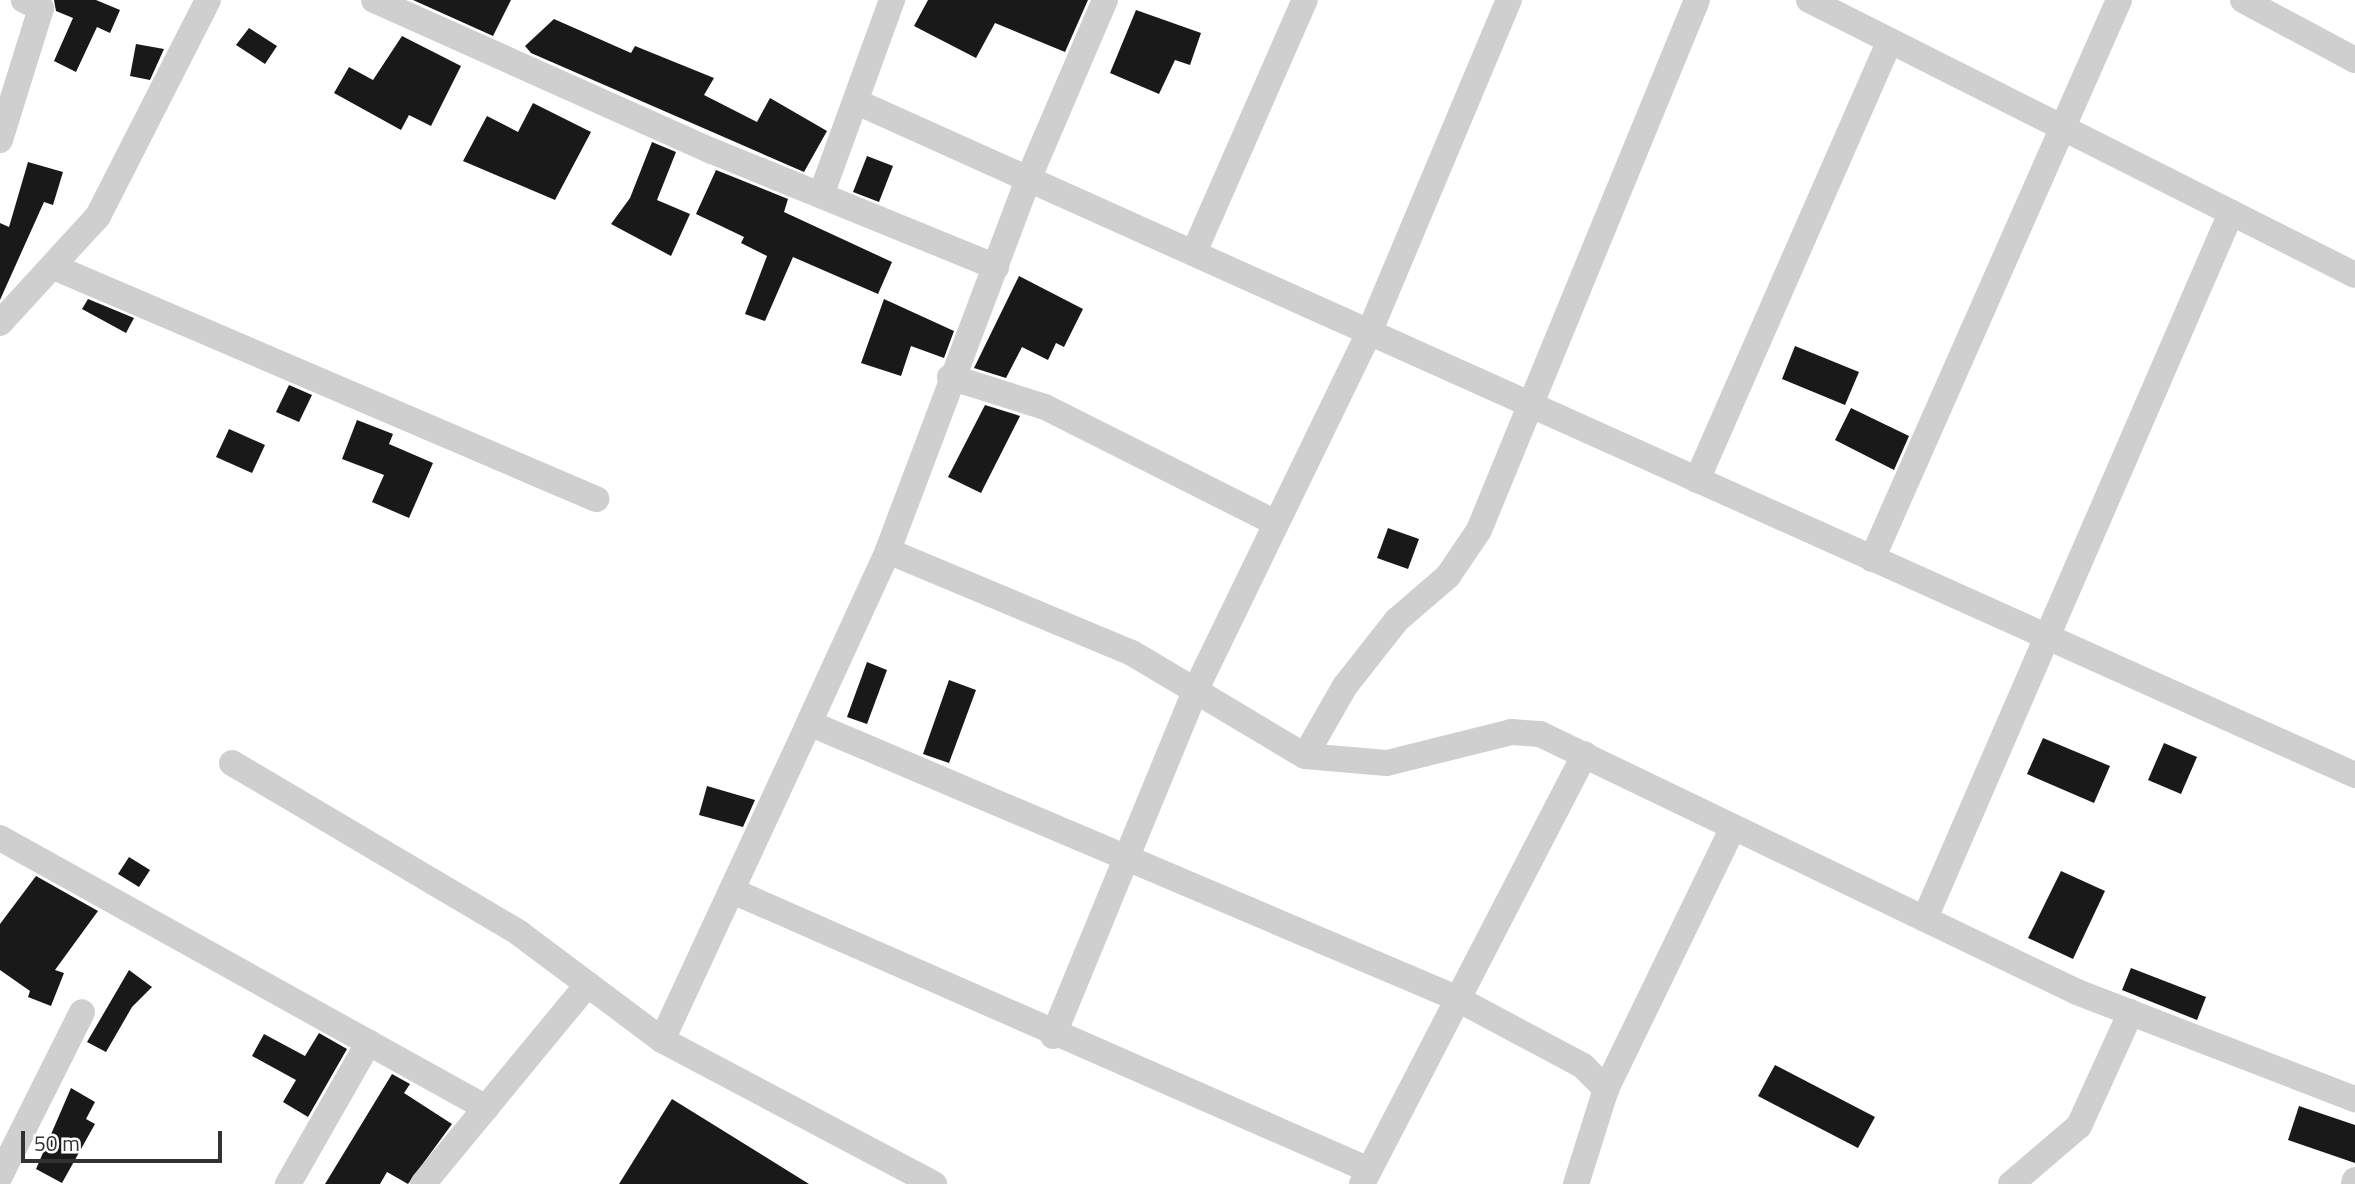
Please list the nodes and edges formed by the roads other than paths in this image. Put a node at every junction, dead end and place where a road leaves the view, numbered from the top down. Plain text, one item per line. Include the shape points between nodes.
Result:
1 (24, 0) edge
2 (208, 0) edge
3 (374, 0) edge
4 (892, 0) edge
5 (1105, 0) edge
6 (1305, 0) edge
7 (1509, 0) edge
8 (1697, 0) edge
9 (1810, 0) edge
10 (2119, 0) edge
11 (2243, 0) edge
12 (1889, 43) junction
13 (2355, 60) edge
14 (859, 103) junction
15 (2059, 128) junction
16 (0, 140) edge
17 (1029, 177) junction
18 (821, 195) junction
19 (2231, 213) junction
20 (1195, 250) junction
21 (54, 267) junction
22 (996, 267) junction
23 (2355, 275) edge
24 (0, 323) edge
25 (1371, 328) junction
26 (950, 377) junction
27 (1534, 408) junction
28 (1697, 480) junction
29 (596, 499) dead end
30 (1276, 523) junction
31 (888, 551) junction
32 (1872, 559) junction
33 (2046, 637) junction
34 (1196, 689) junction
35 (809, 723) junction
36 (1585, 754) junction
37 (1305, 755) junction
38 (232, 763) dead end
39 (2355, 775) edge
40 (1733, 827) junction
41 (0, 838) edge
42 (1129, 859) junction
43 (735, 892) junction
44 (1925, 918) junction
45 (588, 984) junction
46 (1454, 997) junction
47 (82, 1012) dead end
48 (2131, 1012) junction
49 (1052, 1036) junction
50 (662, 1040) junction
51 (369, 1042) junction
52 (1606, 1089) junction
53 (2355, 1099) edge
54 (486, 1108) junction
55 (0, 1176) edge
56 (1365, 1177) edge
57 (288, 1184) edge
58 (423, 1184) edge
59 (934, 1184) edge
60 (1576, 1184) edge
61 (2011, 1184) edge

1 - 16 street via 41,8
2 - 21 street via 99,216
3 - 18 street
4 - 14 street
5 - 17 street
6 - 20 street
7 - 25 street
8 - 27 street
9 - 12 street
10 - 15 street
11 - 13 street
12 - 15 street
12 - 28 street
14 - 17 street
14 - 18 street
15 - 19 street
15 - 32 street
17 - 20 street
17 - 22 street
18 - 22 street
19 - 23 street
19 - 33 street
20 - 25 street
21 - 24 street
21 - 29 street
22 - 26 street
25 - 27 street
25 - 30 street
26 - 30 street via 1045,407
26 - 31 street
27 - 28 street
27 - 37 street via 1479,530 1448,576 1397,620 1345,686
28 - 32 street
30 - 34 street
31 - 34 street via 1132,653
31 - 35 street
32 - 33 street
33 - 39 street
33 - 44 street
34 - 37 street
34 - 42 street
35 - 42 street
35 - 43 street
36 - 37 street via 1540,734 1511,732 1387,763
36 - 40 street
36 - 46 street
38 - 45 street via 418,870
40 - 44 street
40 - 52 street
41 - 51 street
42 - 46 street
42 - 49 street
43 - 49 street
43 - 50 street
44 - 48 street
45 - 50 street
45 - 54 street
46 - 52 street via 1583,1066
46 - 56 street
47 - 55 street
48 - 53 street
48 - 61 street via 2080,1126
49 - 56 street
50 - 59 street
51 - 54 street
51 - 57 street
52 - 60 street
54 - 58 street

